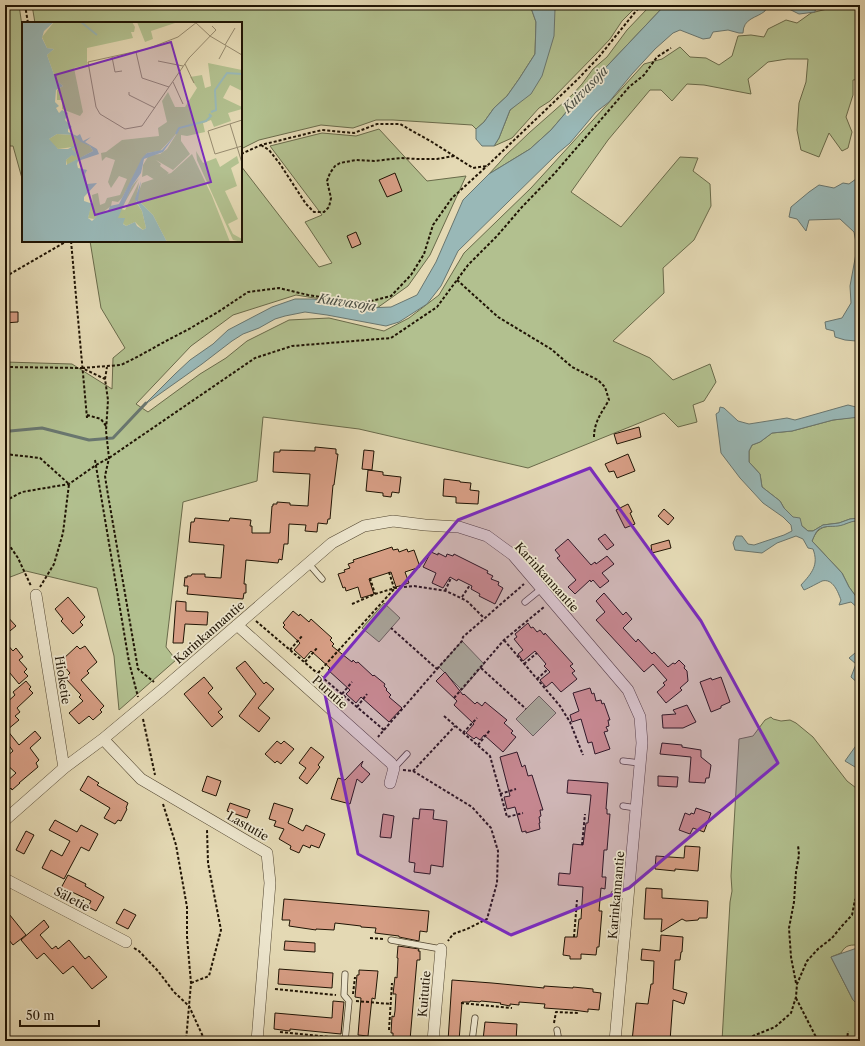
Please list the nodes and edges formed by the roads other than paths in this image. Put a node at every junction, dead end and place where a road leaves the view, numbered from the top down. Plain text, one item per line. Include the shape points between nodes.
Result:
1 (309, 564) junction
2 (322, 579) dead end
3 (541, 589) junction
4 (36, 595) road end
5 (526, 602) dead end
6 (237, 626) junction
7 (103, 739) junction
8 (407, 754) dead end
9 (623, 761) dead end
10 (640, 763) junction
11 (64, 768) junction
12 (394, 768) junction
13 (390, 783) dead end
14 (623, 806) dead end
15 (636, 808) junction
16 (5, 820) edge
17 (5, 879) edge
18 (614, 894) dead end
19 (629, 896) junction
20 (391, 940) road end
21 (126, 942) road end
22 (442, 949) joint
23 (345, 974) dead end
24 (475, 1018) dead end
25 (557, 1030) road end
26 (345, 1040) edge
27 (258, 1041) edge
28 (433, 1041) edge
29 (472, 1041) edge
30 (559, 1041) edge
31 (615, 1041) edge

1 - 2 lane
1 - 3 street, Karinkannantie via 332,544 364,526 393,521 459,527 487,536 513,555
1 - 6 street, Karinkannantie
3 - 5 lane
3 - 10 street, Karinkannantie via 628,690 640,717
4 - 11 street, Hioketie
6 - 7 street, Karinkannantie
6 - 12 street, Purutie via 391,762
7 - 11 street, Karinkannantie
7 - 27 street, Lastutie via 141,779 267,853 270,883
8 - 12 lane
9 - 10 lane
10 - 15 street, Karinkannantie
11 - 16 street, Karinkannantie
12 - 13 street
14 - 15 lane
15 - 19 street, Karinkannantie
17 - 21 street, Säletie
18 - 19 lane
19 - 31 street, Karinkannantie
20 - 22 lane
22 - 28 street, Kuitutie
23 - 26 lane via 344,995 349,1001
24 - 29 lane
25 - 30 lane

